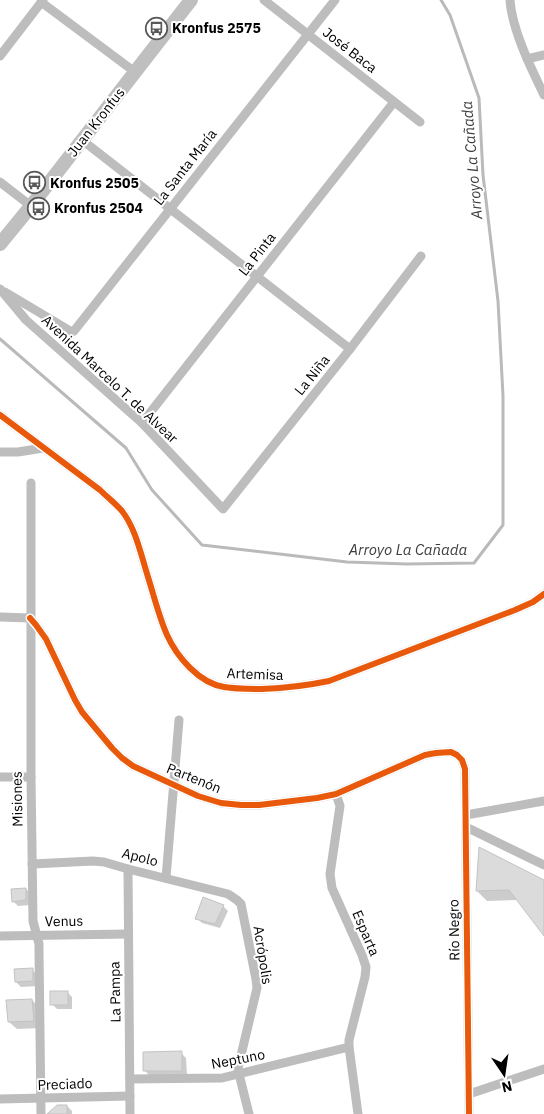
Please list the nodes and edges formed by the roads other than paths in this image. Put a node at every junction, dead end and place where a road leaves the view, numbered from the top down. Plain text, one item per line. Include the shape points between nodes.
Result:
1 (191, 0) edge
2 (264, 0) edge
3 (335, 0) edge
4 (510, 0) edge
5 (42, 1) edge
6 (308, 34) junction
7 (544, 55) edge
8 (0, 56) edge
9 (527, 59) junction
10 (135, 72) junction
11 (544, 95) edge
12 (394, 102) junction
13 (420, 122) dead end
14 (82, 140) junction
15 (0, 182) edge
16 (31, 206) junction
17 (170, 208) junction
18 (0, 244) edge
19 (421, 256) dead end
20 (257, 276) junction
21 (0, 289) edge
22 (350, 349) junction
23 (0, 415) edge
24 (142, 423) junction
25 (43, 448) junction
26 (0, 452) edge
27 (31, 483) dead end
28 (224, 510) joint
29 (544, 594) edge
30 (0, 617) edge
31 (30, 618) junction
32 (179, 720) dead end
33 (451, 752) joint
34 (0, 777) edge
35 (31, 777) junction
36 (174, 785) junction
37 (336, 794) junction
38 (544, 801) edge
39 (466, 815) junction
40 (466, 827) junction
41 (32, 864) junction
42 (544, 865) edge
43 (128, 869) junction
44 (166, 878) junction
45 (237, 900) joint
46 (128, 934) junction
47 (36, 935) junction
48 (0, 936) edge
49 (349, 1047) junction
50 (544, 1069) edge
51 (239, 1074) junction
52 (130, 1080) junction
53 (469, 1094) junction
54 (130, 1096) junction
55 (41, 1098) junction
56 (0, 1099) edge
57 (41, 1114) edge
58 (130, 1114) edge
59 (249, 1114) edge
60 (358, 1114) edge
61 (469, 1114) edge

1 - 10 main road, Juan Kronfus
2 - 6 street, José Baca
3 - 6 street, La Santa María
4 - 9 street
5 - 8 street
5 - 10 street
6 - 12 street, José Baca
6 - 17 street, La Santa María
7 - 9 street
9 - 11 street
10 - 14 main road, Juan Kronfus
12 - 13 street, José Baca
12 - 20 street, La Pinta
14 - 16 main road, Juan Kronfus
14 - 17 street
15 - 16 street
16 - 18 main road, Juan Kronfus
17 - 20 street
17 - 21 street, La Santa María via 72,332
19 - 22 street, La Niña
20 - 22 street
20 - 24 street, La Pinta
21 - 24 street, Avenida Marcelo T. de Alvear via 26,320
22 - 28 street, La Niña
23 - 25 street, Artemisa
24 - 28 street, Avenida Marcelo T. de Alvear
25 - 26 street
25 - 29 street, Artemisa via 100,490 123,512 134,534 171,643 192,670 222,687 283,688 329,680 515,610
27 - 31 street, Misiones
30 - 31 street
31 - 35 street, Misiones
31 - 36 street, Partenón via 46,639 82,712 112,748 133,766
32 - 36 street
33 - 37 street, Partenón via 425,755
33 - 39 street, Río Negro via 462,760 465,768
34 - 35 street
35 - 41 street, Misiones
36 - 37 street, Partenón via 221,803 241,805
36 - 44 street
37 - 49 street, Esparta via 340,806 330,883 366,967
38 - 39 street
39 - 40 street, Río Negro
40 - 42 street
40 - 53 street, Río Negro
41 - 43 street, Apolo via 94,860
41 - 47 street, Misiones
43 - 44 street, Apolo
43 - 46 street, La Pampa
44 - 45 street, Apolo via 228,894
45 - 51 street, Acrópolis via 241,904 256,979
46 - 47 street, Venus
46 - 52 street, La Pampa
47 - 48 street, Venus
47 - 55 street, Misiones
49 - 51 street, Neptuno
49 - 60 street, Esparta
50 - 53 street
51 - 52 street, Neptuno
51 - 59 street, Acrópolis
52 - 54 street, La Pampa
53 - 61 street, Río Negro
54 - 55 street, Preciado
54 - 58 street, La Pampa
55 - 56 street, Preciado
55 - 57 street, Misiones

